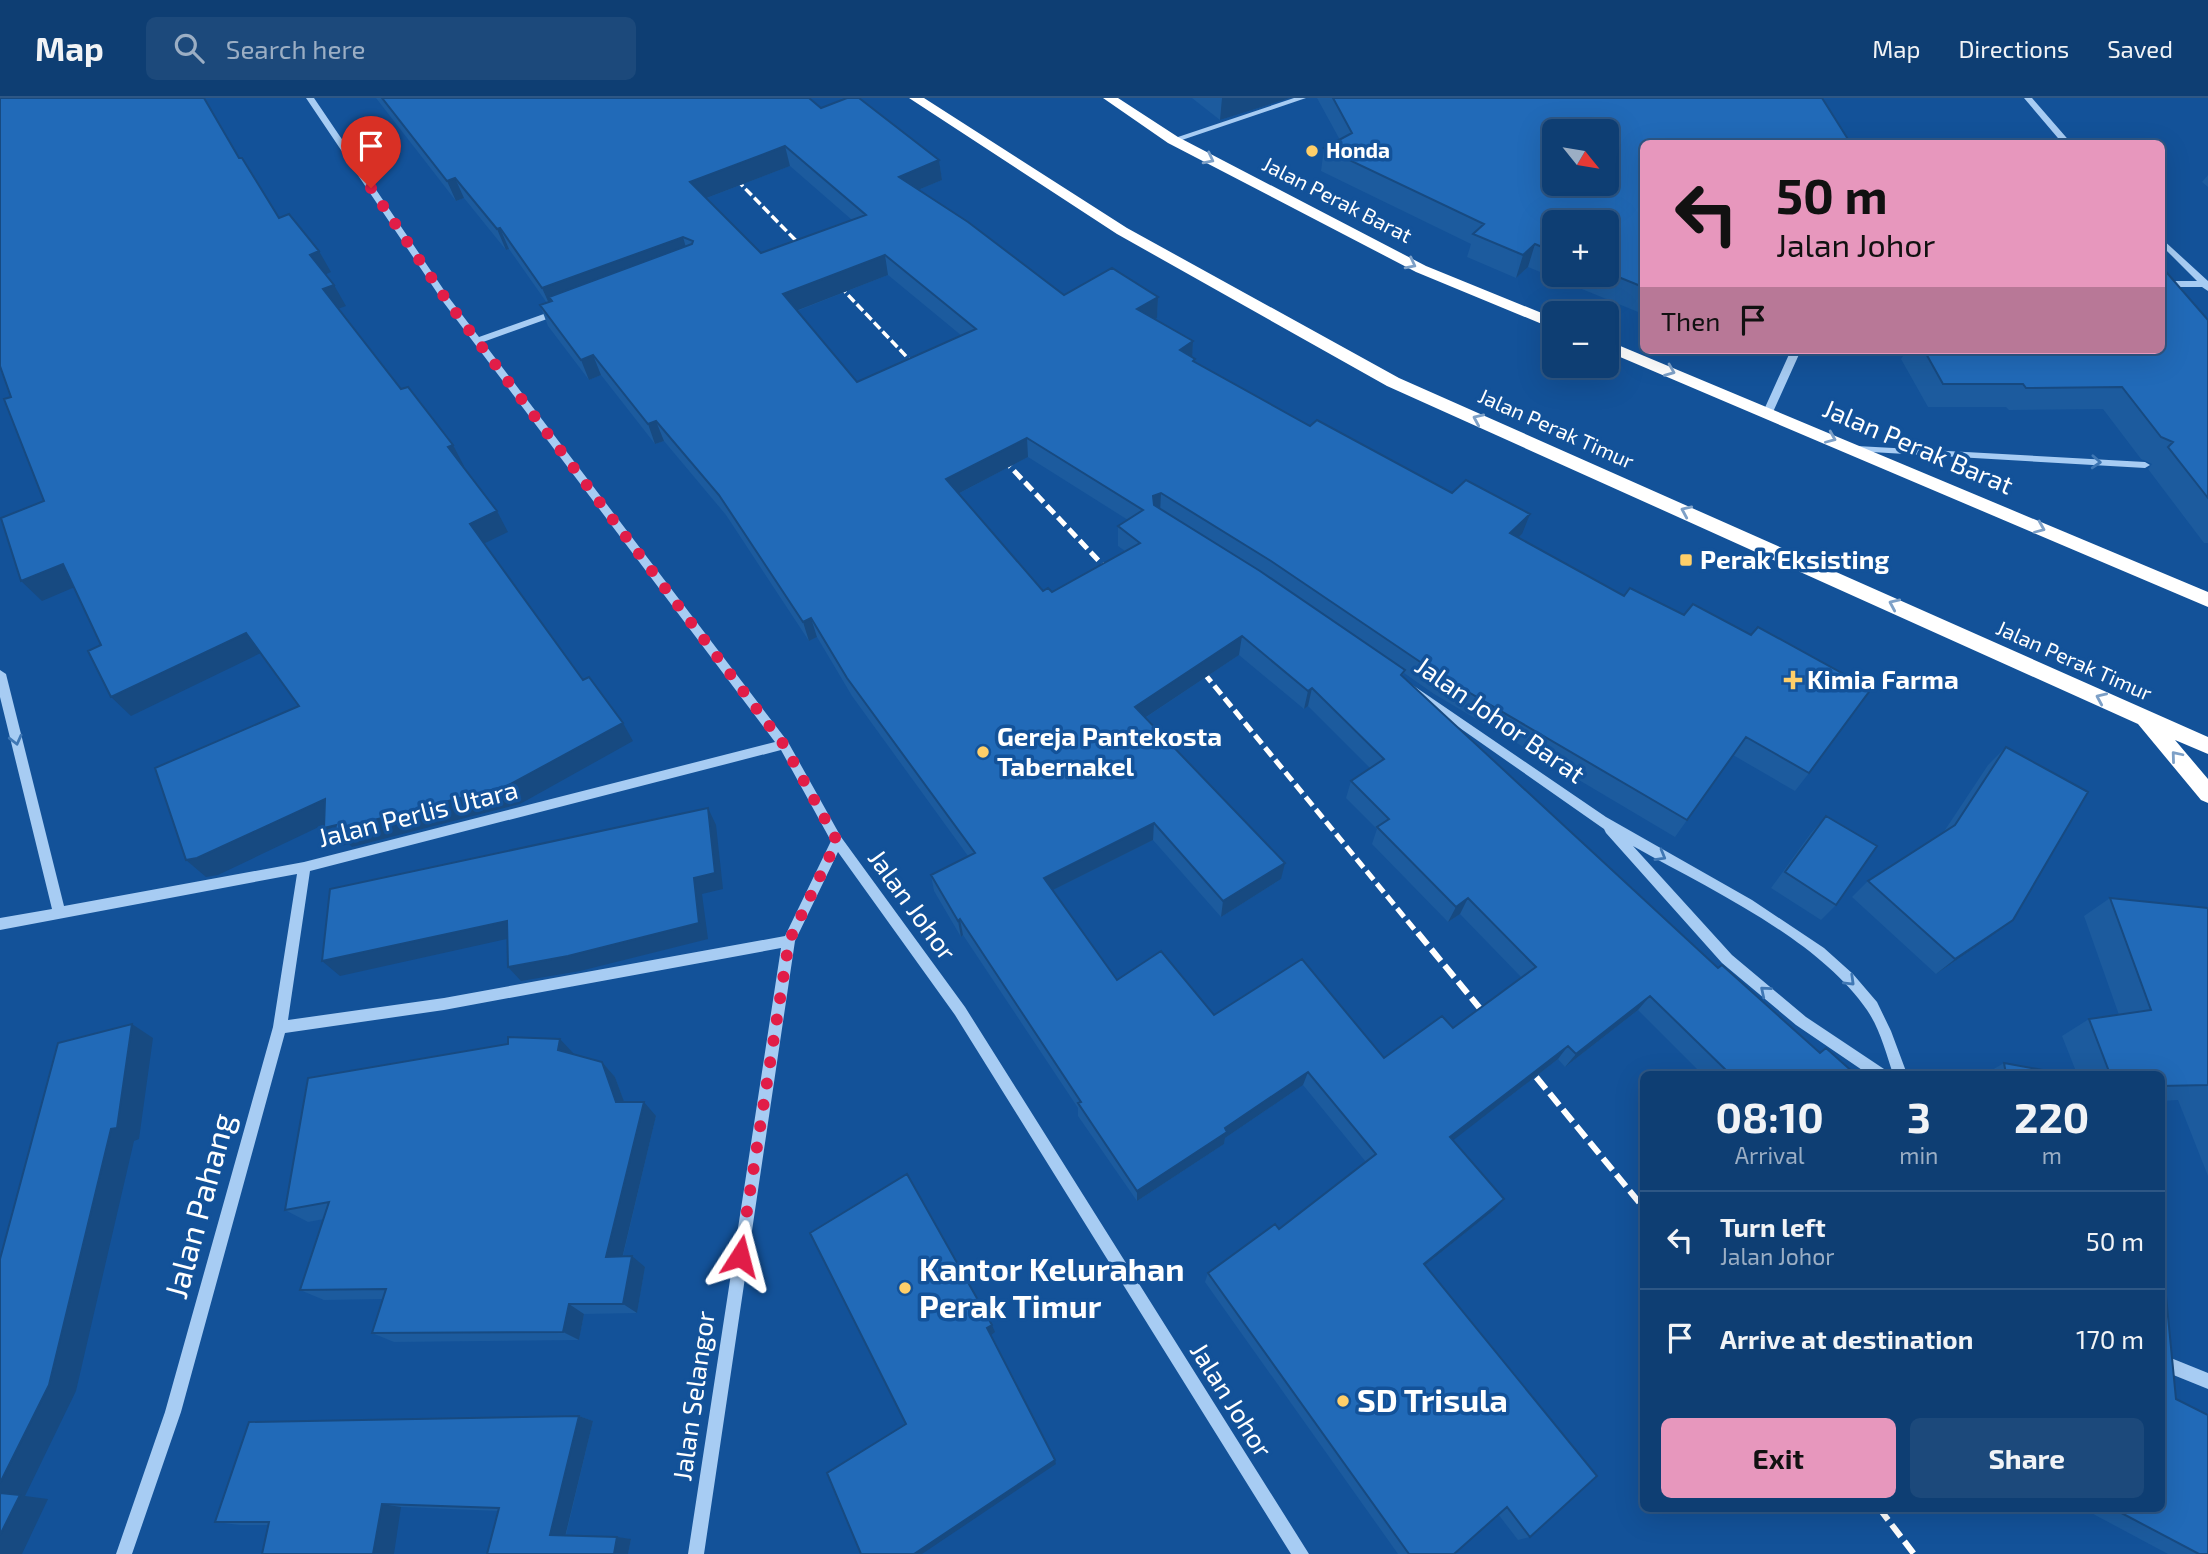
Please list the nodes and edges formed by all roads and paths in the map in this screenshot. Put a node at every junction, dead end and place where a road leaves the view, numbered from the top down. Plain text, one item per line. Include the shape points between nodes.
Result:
1 (310, 98) edge
2 (915, 98) edge
3 (1109, 98) edge
4 (1302, 98) edge
5 (2028, 98) edge
6 (1173, 140) junction
7 (2065, 140) edge
8 (2165, 244) edge
9 (2165, 284) edge
10 (2207, 285) edge
11 (568, 309) edge
12 (1542, 319) edge
13 (478, 341) junction
14 (1619, 350) edge
15 (1794, 354) edge
16 (1768, 412) junction
17 (1857, 449) junction
18 (2145, 465) dead end
19 (2208, 600) edge
20 (0, 674) edge
21 (1399, 680) edge
22 (2144, 718) junction
23 (784, 745) junction
24 (2208, 746) edge
25 (2208, 794) edge
26 (1602, 821) junction
27 (837, 841) junction
28 (304, 867) junction
29 (59, 911) junction
30 (0, 924) edge
31 (789, 941) junction
32 (279, 1027) junction
33 (1875, 1071) edge
34 (1899, 1071) edge
35 (2165, 1364) edge
36 (2208, 1381) edge
37 (124, 1554) edge
38 (696, 1554) edge
39 (1301, 1554) edge

1 - 13 street, Jalan Johor
22 -> 2 highway, Jalan Perak Timur via 1394,382 1122,231
3 - 6 highway, Jalan Perak Barat
4 - 6 street
5 - 7 street
6 -> 12 highway, Jalan Perak Barat via 1422,269
8 - 10 street
9 - 10 street
11 - 13 street
13 - 23 street, Jalan Johor
14 -> 16 highway, Jalan Perak Barat
15 - 16 street
16 -> 17 highway, Jalan Perak Barat
17 -> 18 street
17 -> 19 highway, Jalan Perak Barat
20 -> 29 street
21 - 26 street, Jalan Johor Barat
22 - 24 highway, Jalan Perak Timur
25 -> 22 highway
23 - 27 street, Jalan Johor
23 - 28 street, Jalan Perlis Utara
33 -> 26 street, Jalan Johor Barat via 1801,1021 1727,959
26 -> 34 street, Jalan Johor Barat via 1772,921 1824,958 1871,1006
27 - 31 street, Jalan Selangor
27 - 39 street, Jalan Johor via 960,1011
28 - 29 street, Jalan Perlis Utara
28 - 32 street, Jalan Pahang
29 - 30 street, Jalan Perlis Utara
31 - 32 street via 443,1004
31 - 38 street, Jalan Selangor
32 - 37 street, Jalan Pahang via 173,1412
35 - 36 street

